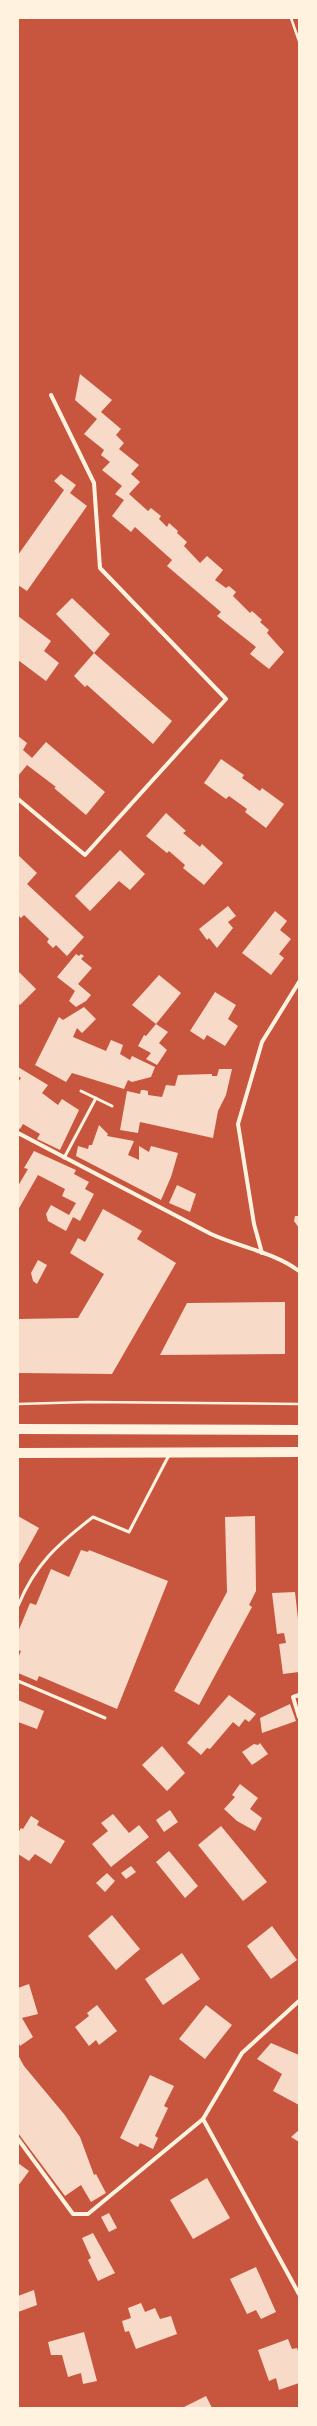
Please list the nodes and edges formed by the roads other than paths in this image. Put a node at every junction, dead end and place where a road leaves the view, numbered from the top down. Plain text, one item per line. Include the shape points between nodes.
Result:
1 (51, 395) dead end
2 (18, 798) edge
3 (299, 982) edge
4 (81, 1091) dead end
5 (96, 1098) junction
6 (112, 1106) dead end
7 (18, 1133) edge
8 (64, 1158) junction
9 (262, 1253) junction
10 (299, 1272) edge
11 (18, 1429) edge
12 (299, 1430) edge
13 (299, 1452) edge
14 (18, 1453) edge
15 (170, 1453) junction
16 (18, 1606) edge
17 (18, 1681) edge
18 (299, 1694) edge
19 (299, 1717) edge
20 (105, 1718) dead end
21 (299, 2001) edge
22 (203, 2119) junction
23 (18, 2139) edge
24 (299, 2294) edge

1 - 2 street via 94,483 100,568 226,699 85,855
3 - 9 street via 262,1042 238,1124 254,1224
4 - 5 lane
5 - 6 lane
5 - 8 lane
7 - 8 street
8 - 9 street via 211,1234
9 - 10 street
11 - 12 main road
13 - 15 main road
14 - 15 main road
15 - 16 lane via 129,1532 93,1517 59,1544 27,1582
17 - 20 lane
18 - 19 street via 293,1697
21 - 22 street via 242,2053
22 - 23 street via 88,2214 73,2214
22 - 24 street

